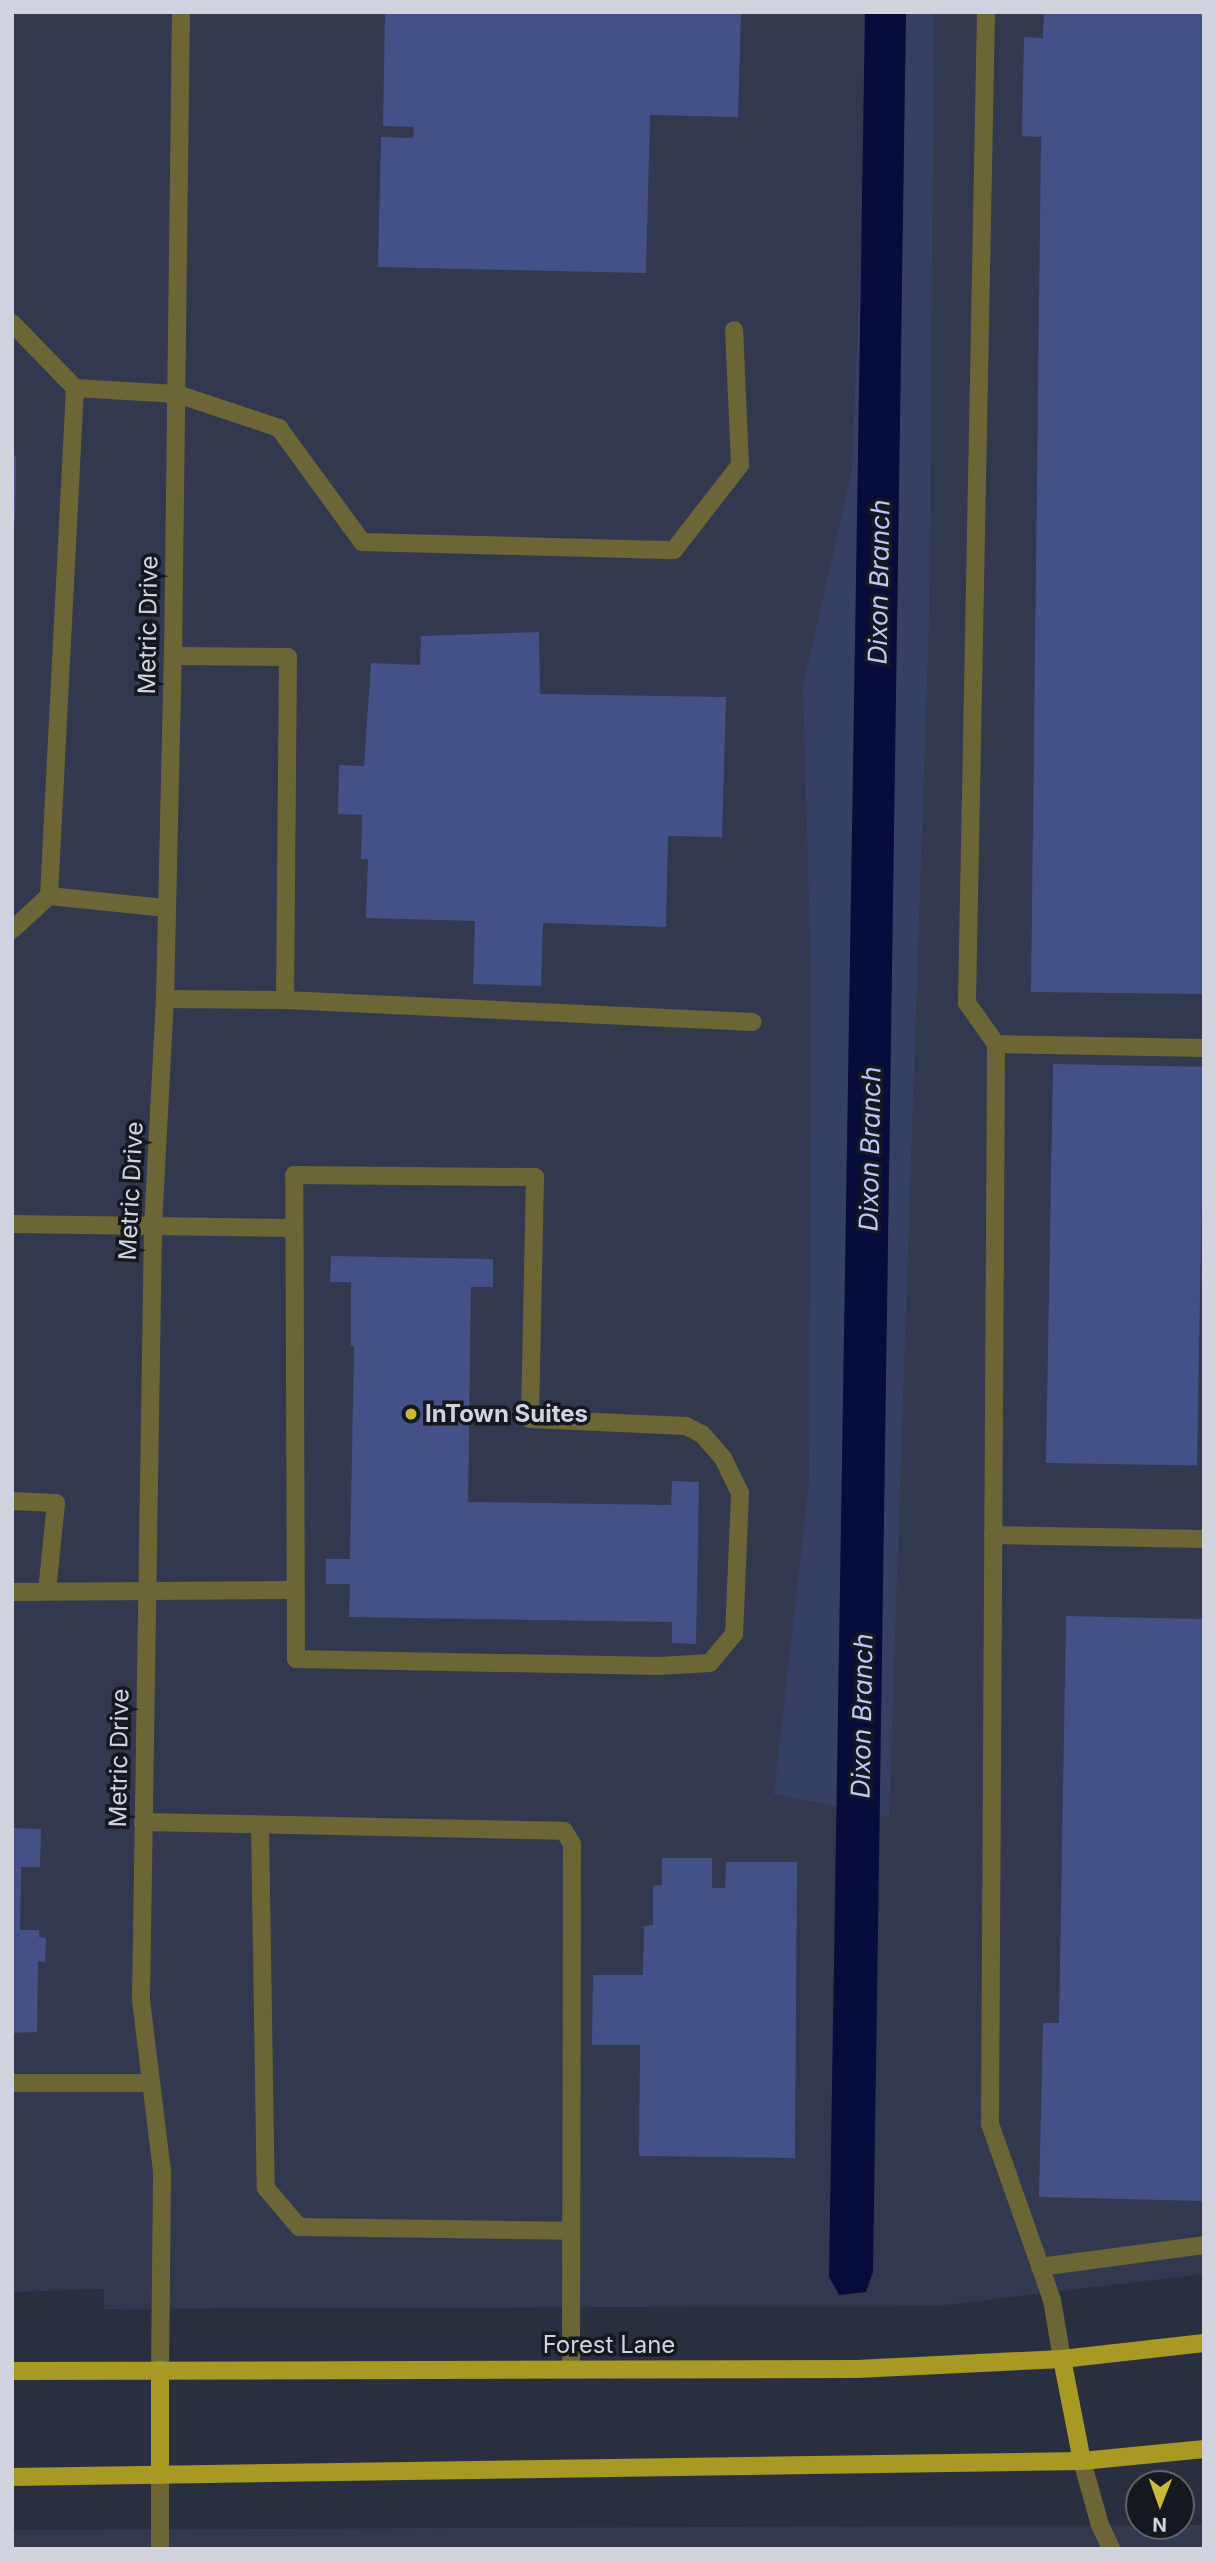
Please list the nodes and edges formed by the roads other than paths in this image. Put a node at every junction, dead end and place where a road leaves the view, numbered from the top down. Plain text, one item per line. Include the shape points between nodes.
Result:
1 (181, 12) edge
2 (986, 12) edge
3 (12, 323) edge
4 (734, 330) dead end
5 (75, 388) junction
6 (177, 394) junction
7 (173, 656) junction
8 (49, 896) junction
9 (166, 908) junction
10 (12, 930) edge
11 (165, 999) junction
12 (285, 1000) junction
13 (752, 1022) dead end
14 (996, 1044) junction
15 (1204, 1048) edge
16 (12, 1224) edge
17 (153, 1227) junction
18 (294, 1228) junction
19 (12, 1501) edge
20 (993, 1535) junction
21 (1204, 1539) edge
22 (295, 1590) junction
23 (47, 1591) junction
24 (12, 1592) edge
25 (146, 1592) junction
26 (143, 1822) junction
27 (260, 1825) junction
28 (12, 2083) edge
29 (151, 2083) junction
30 (571, 2231) junction
31 (1204, 2245) edge
32 (1040, 2267) junction
33 (1204, 2343) edge
34 (1062, 2359) junction
35 (571, 2369) junction
36 (160, 2370) junction
37 (12, 2371) edge
38 (1204, 2449) edge
39 (1082, 2461) junction
40 (160, 2475) junction
41 (12, 2477) edge
42 (160, 2549) edge
43 (1111, 2549) edge

1 - 6 street, Metric Drive
2 - 14 street via 967,1003
3 - 5 street
4 - 6 street via 740,465 674,550 362,542 279,428
5 - 6 street
5 - 8 street
6 - 7 street, Metric Drive
7 - 9 street, Metric Drive
7 - 12 street via 288,657
8 - 9 street
8 - 10 street
9 - 11 street, Metric Drive
11 - 12 street
11 - 17 street, Metric Drive
12 - 13 street
14 - 15 street
14 - 20 street
16 - 17 street
17 - 18 street
17 - 25 street, Metric Drive
18 - 22 street
18 - 22 street via 294,1175 535,1177 530,1419 686,1426 702,1434 723,1458 740,1493 734,1634 710,1663 296,1659
19 - 23 street via 56,1503
20 - 21 street
20 - 32 street via 990,2124
22 - 25 street
23 - 24 street
23 - 25 street
25 - 26 street, Metric Drive
26 - 27 street
26 - 29 street, Metric Drive via 141,1999
27 - 30 street via 265,2188 299,2227
27 - 30 street via 564,1831 572,1844
28 - 29 street
29 - 36 street, Metric Drive via 163,2200
30 - 35 street
31 - 32 street
32 - 34 street via 1052,2300
33 - 34 main road, Forest Lane
34 - 35 main road, Forest Lane via 856,2369
34 - 39 main road
35 - 36 main road, Forest Lane
36 - 37 main road, Forest Lane
36 - 40 main road
38 - 39 main road
39 - 40 main road
39 - 43 street
40 - 41 main road
40 - 42 street

